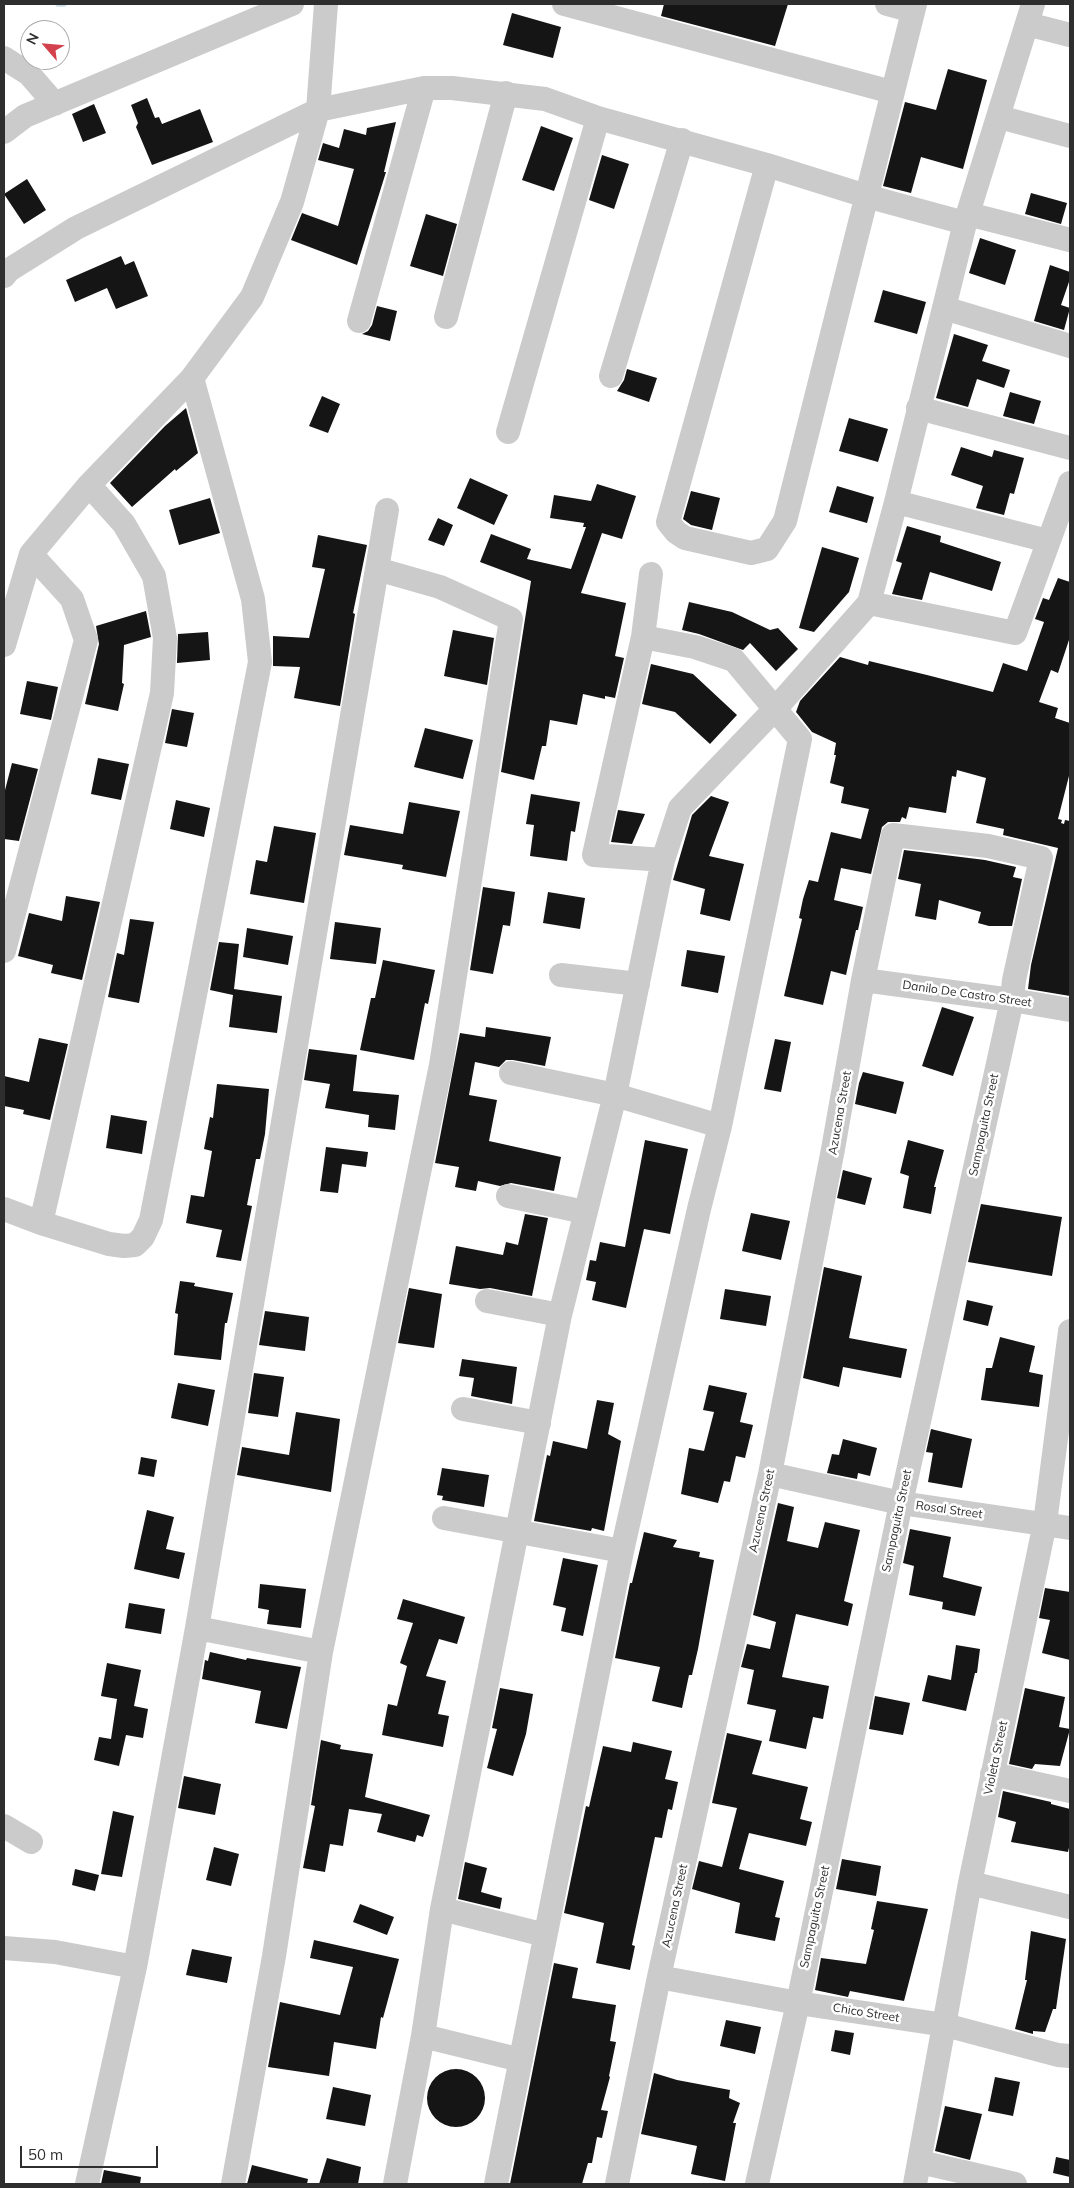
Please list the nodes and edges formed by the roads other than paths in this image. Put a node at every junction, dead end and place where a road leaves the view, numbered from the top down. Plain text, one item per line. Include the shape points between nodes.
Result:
1 (292, 4) edge
2 (326, 4) edge
3 (564, 4) edge
4 (887, 4) edge
5 (914, 8) edge
6 (1030, 14) edge
7 (1070, 35) edge
8 (4, 58) edge
9 (424, 88) junction
10 (892, 92) junction
11 (506, 93) junction
12 (55, 104) junction
13 (318, 110) junction
14 (999, 117) junction
15 (598, 118) junction
16 (4, 132) edge
17 (1070, 136) edge
18 (682, 140) junction
19 (767, 165) junction
20 (866, 196) junction
21 (967, 218) junction
22 (1070, 240) edge
23 (4, 276) edge
24 (944, 308) junction
25 (446, 317) dead end
26 (359, 321) dead end
27 (1070, 346) edge
28 (611, 376) dead end
29 (192, 378) junction
30 (918, 408) junction
31 (508, 432) dead end
32 (1070, 448) edge
33 (1070, 483) edge
34 (88, 485) junction
35 (896, 502) junction
36 (387, 510) dead end
37 (1048, 541) junction
38 (31, 554) junction
39 (377, 569) junction
40 (651, 574) dead end
41 (869, 603) junction
42 (643, 637) junction
43 (4, 645) edge
44 (776, 708) junction
45 (893, 834) joint
46 (663, 860) junction
47 (4, 951) edge
48 (561, 975) dead end
49 (863, 980) junction
50 (638, 984) junction
51 (1012, 1000) junction
52 (1070, 1010) edge
53 (511, 1073) dead end
54 (615, 1095) junction
55 (720, 1126) junction
56 (508, 1196) dead end
57 (4, 1209) edge
58 (585, 1212) junction
59 (41, 1223) junction
60 (487, 1301) dead end
61 (560, 1315) junction
62 (1070, 1331) edge
63 (463, 1409) dead end
64 (539, 1423) junction
65 (770, 1474) junction
66 (901, 1503) junction
67 (444, 1518) dead end
68 (1045, 1523) junction
69 (1070, 1528) edge
70 (518, 1531) junction
71 (622, 1551) junction
72 (197, 1628) junction
73 (321, 1652) junction
74 (992, 1774) junction
75 (1070, 1791) edge
76 (4, 1826) edge
77 (31, 1842) dead end
78 (970, 1883) junction
79 (1070, 1907) edge
80 (442, 1909) junction
81 (545, 1935) junction
82 (4, 1948) edge
83 (135, 1967) junction
84 (660, 1977) junction
85 (798, 2003) junction
86 (945, 2025) junction
87 (423, 2036) junction
88 (1070, 2056) edge
89 (521, 2060) junction
90 (917, 2173) edge
91 (87, 2184) edge
92 (233, 2184) edge
93 (395, 2184) edge
94 (496, 2184) edge
95 (617, 2184) edge
96 (757, 2184) edge
97 (1015, 2184) edge

1 - 12 street
2 - 13 street
3 - 10 street
4 - 5 street
5 - 10 street
6 - 7 street
6 - 14 street
8 - 12 street via 30,74
9 - 11 street
9 - 13 street
9 - 26 street
10 - 20 street
11 - 15 street via 545,99
11 - 25 street
12 - 16 street via 25,116
13 - 23 street via 76,228
13 - 29 street via 292,202 252,297
14 - 17 street
14 - 21 street
15 - 18 street
15 - 31 street
18 - 19 street
18 - 28 street
19 - 20 street
19 - 20 street via 668,522 685,538 751,553 767,548 785,521
20 - 21 street
21 - 22 street
21 - 24 street
24 - 27 street
24 - 30 street
29 - 34 street
29 - 59 street via 253,599 260,662 256,689 151,1220 143,1237 134,1245 124,1246
30 - 32 street
30 - 35 street
33 - 37 street
34 - 38 street
34 - 59 street via 124,524 154,576 165,638 164,666 162,693
35 - 37 street
35 - 41 street
36 - 39 street
37 - 41 street via 1015,634
38 - 43 street
38 - 47 street via 72,599 86,640
39 - 72 street
39 - 73 street via 440,587 511,619 441,1065
40 - 42 street
41 - 44 street
42 - 44 street via 695,647 734,660
42 - 46 street via 594,855
44 - 46 street via 680,808
44 - 55 street via 800,739
45 - 49 street, Azucena Street
45 - 51 street, Sampaguita Street via 988,846 1041,858
46 - 50 street
48 - 50 street
49 - 51 street, Danilo De Castro Street
49 - 65 street, Azucena Street
50 - 54 street
51 - 52 street, Danilo De Castro Street
51 - 66 street, Sampaguita Street
53 - 54 street
54 - 55 street
54 - 58 street
55 - 71 street via 698,1209
56 - 58 street
57 - 59 street
58 - 61 street
60 - 61 street
61 - 64 street
62 - 68 street, Violeta Street
63 - 64 street
64 - 70 street
65 - 66 street, Rosal Street
65 - 84 street, Azucena Street
66 - 68 street, Rosal Street
66 - 85 street, Sampaguita Street
67 - 70 street
68 - 69 street, Rosal Street
68 - 74 street, Violeta Street
70 - 71 street
70 - 80 street
71 - 81 street
72 - 73 street
72 - 83 street
73 - 92 street via 275,1947
74 - 75 street
74 - 78 street, Violeta Street
76 - 77 street
78 - 79 street
78 - 86 street, Violeta Street
80 - 81 street
80 - 87 street
81 - 89 street
82 - 83 street via 55,1952
83 - 91 street
84 - 85 street, Chico Street
84 - 95 street, Azucena Street
85 - 86 street, Chico Street
85 - 96 street, Sampaguita Street
86 - 88 street, Chico Street via 1058,2056
86 - 90 street, Violeta Street
87 - 89 street
87 - 93 street
89 - 94 street
90 - 97 street

